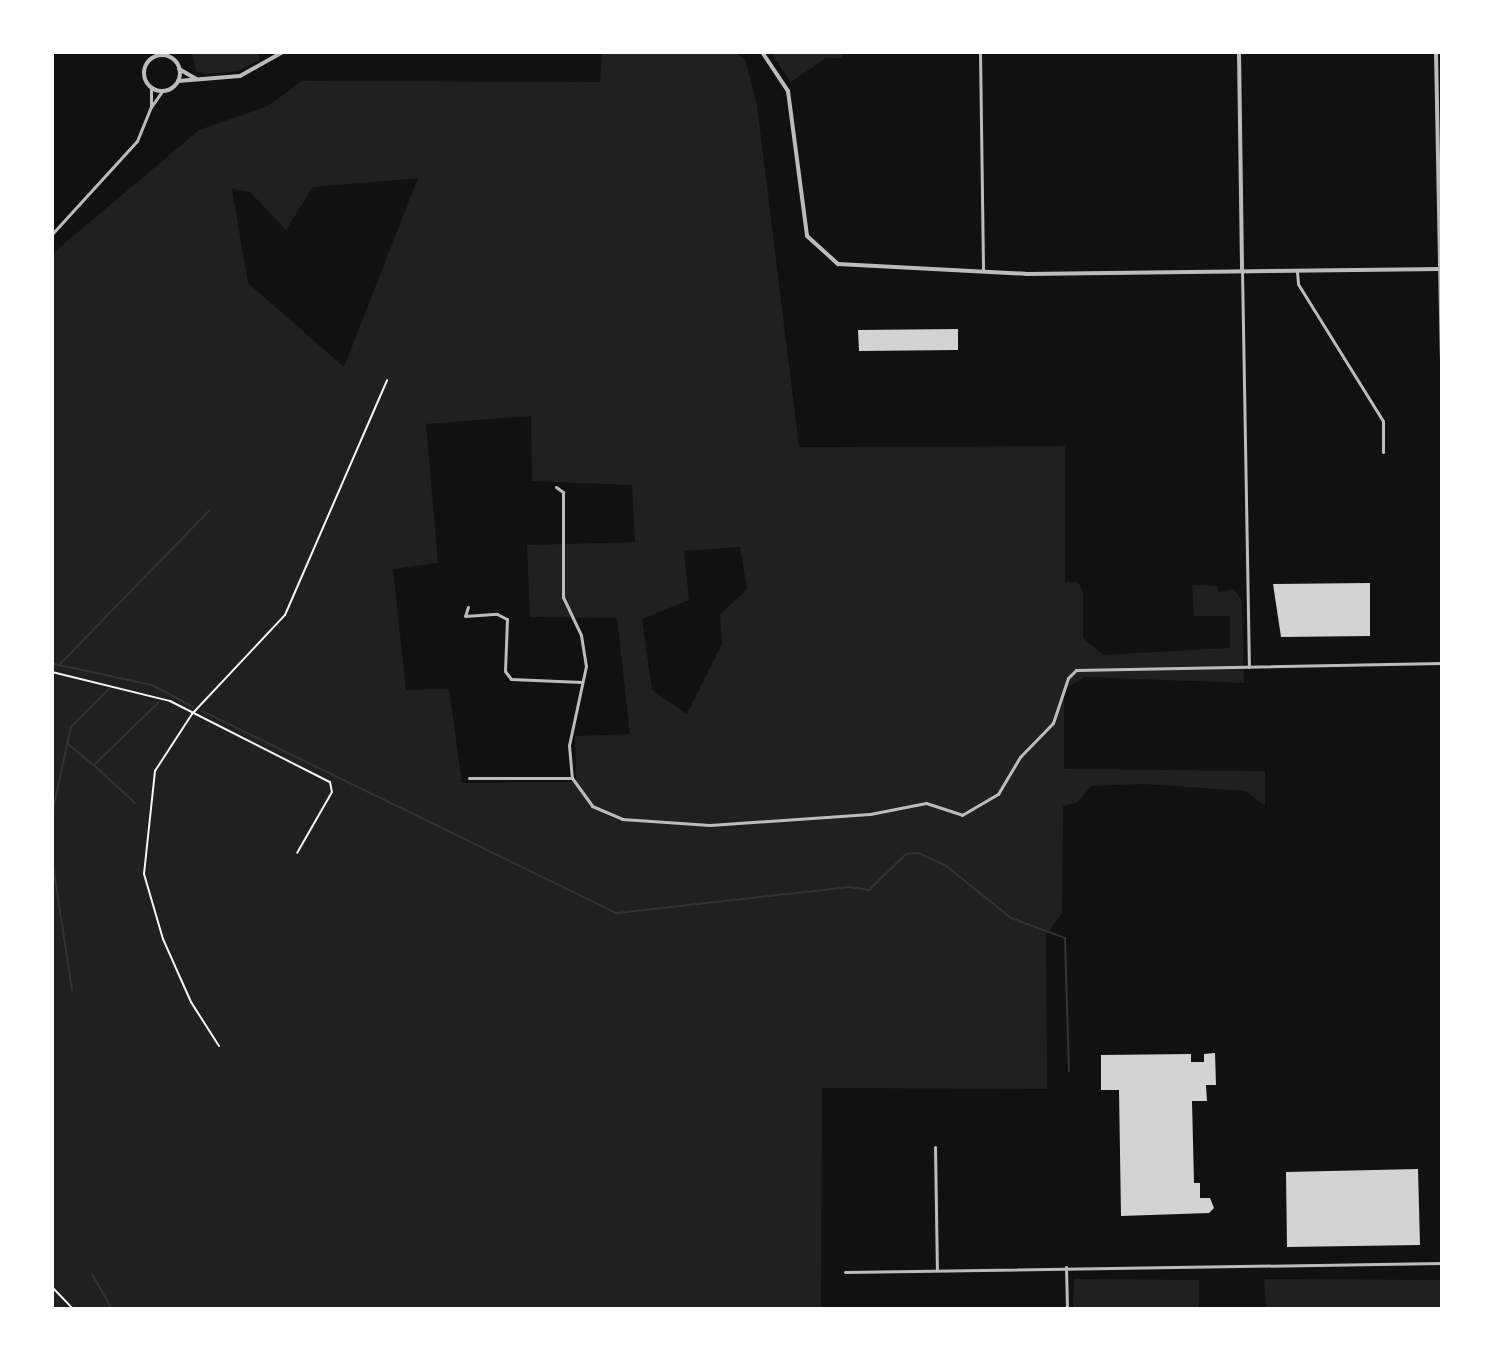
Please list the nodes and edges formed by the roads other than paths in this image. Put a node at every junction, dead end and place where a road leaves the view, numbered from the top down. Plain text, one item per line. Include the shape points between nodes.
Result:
1 (283, 52) edge
2 (762, 52) edge
3 (980, 52) edge
4 (1239, 52) edge
5 (1436, 52) edge
6 (179, 69) junction
7 (198, 80) junction
8 (178, 81) junction
9 (151, 87) junction
10 (163, 90) junction
11 (151, 107) junction
12 (52, 234) edge
13 (1440, 269) edge
14 (1242, 270) junction
15 (983, 271) junction
16 (1297, 272) junction
17 (1442, 357) edge
18 (1383, 452) dead end
19 (556, 487) dead end
20 (468, 607) dead end
21 (1442, 663) edge
22 (1249, 667) junction
23 (582, 682) junction
24 (469, 778) dead end
25 (572, 778) junction
26 (935, 1147) dead end
27 (1442, 1263) edge
28 (1066, 1267) junction
29 (937, 1269) junction
30 (845, 1272) dead end
31 (1067, 1309) edge

1 - 7 street via 240,76
2 - 15 street via 788,91 804,224 812,244 838,264 857,268
3 - 15 street
4 - 14 street
5 - 13 street
6 - 7 street
6 - 8 street
6 - 9 street via 169,56 153,57 144,71
7 - 8 street
8 - 10 street
9 - 10 street
9 - 11 street
10 - 11 street
11 - 12 street via 137,141
13 - 16 street
13 - 17 street
14 - 15 street
14 - 16 street
14 - 22 street
16 - 18 street via 1298,284 1383,421
19 - 23 street via 563,492 563,597 581,635 586,666
20 - 23 street via 465,616 497,614 507,619 505,671 511,679
21 - 22 street
22 - 25 street via 1076,670 1068,678 1053,723 1020,757 998,794 962,815 926,803 870,814 710,825 651,823 622,819 592,806
23 - 25 street via 569,745
24 - 25 street
26 - 29 street
27 - 28 street
28 - 29 street
28 - 31 street
29 - 30 street

